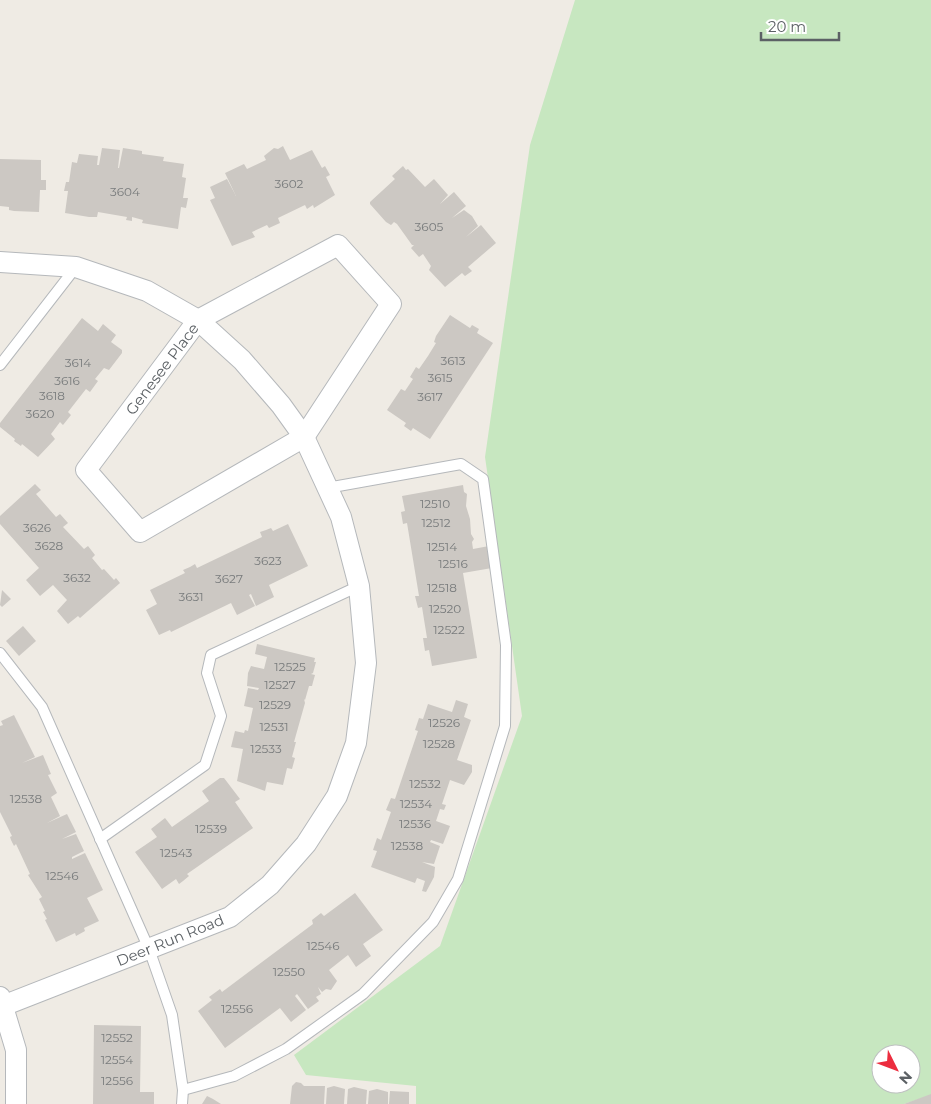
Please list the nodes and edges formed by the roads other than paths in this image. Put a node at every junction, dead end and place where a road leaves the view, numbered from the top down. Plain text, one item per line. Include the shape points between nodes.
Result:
1 (0, 262) edge
2 (76, 267) junction
3 (198, 320) junction
4 (0, 365) edge
5 (304, 438) junction
6 (327, 488) junction
7 (359, 586) junction
8 (0, 653) edge
9 (100, 839) junction
10 (149, 949) junction
11 (1, 1003) edge
12 (183, 1090) junction
13 (11, 1102) edge
14 (182, 1104) edge

1 - 2 street, Deer Run Road
2 - 3 street, Deer Run Road via 147,291
2 - 4 lane
3 - 5 street, Deer Run Road via 242,360 281,405
3 - 5 street, Genesee Place via 338,245 391,304
3 - 5 street, Genesee Place via 86,470 140,532
5 - 6 street, Deer Run Road
6 - 7 street, Deer Run Road via 341,517
6 - 12 lane via 461,464 483,479 506,645 505,726 458,879 433,922 363,994 286,1049 234,1076
7 - 9 lane via 211,655 207,673 221,716 205,765
7 - 10 street, Deer Run Road via 366,663 356,743 337,796 306,844 270,885 230,916
8 - 9 lane via 42,707
9 - 10 lane
10 - 11 street, Deer Run Road
10 - 12 lane via 172,1015
11 - 13 street via 16,1050
12 - 14 lane

